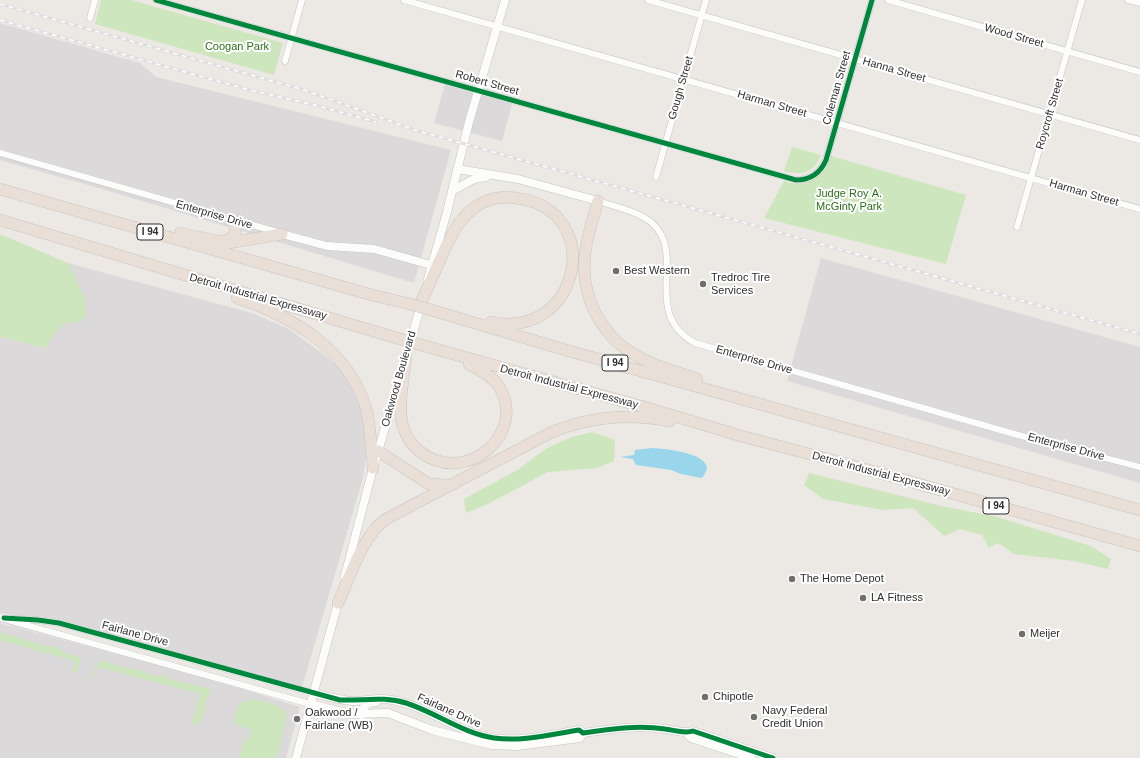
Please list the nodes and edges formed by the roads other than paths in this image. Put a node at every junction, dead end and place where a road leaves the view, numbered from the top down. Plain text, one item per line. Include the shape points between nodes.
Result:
1 (95, 0) edge
2 (156, 0) edge
3 (302, 0) edge
4 (404, 0) edge
5 (505, 0) edge
6 (648, 0) edge
7 (706, 0) edge
8 (872, 0) edge
9 (888, 0) edge
10 (1082, 0) edge
11 (1128, 0) edge
12 (1140, 3) edge
13 (702, 16) junction
14 (90, 18) dead end
15 (497, 26) junction
16 (292, 38) junction
17 (1068, 51) junction
18 (855, 59) junction
19 (285, 61) dead end
20 (1140, 72) edge
21 (684, 79) junction
22 (479, 90) junction
23 (1050, 114) junction
24 (837, 123) junction
25 (1140, 140) edge
26 (665, 144) junction
27 (0, 153) edge
28 (457, 170) junction
29 (504, 177) junction
30 (656, 177) dead end
31 (812, 177) joint
32 (1032, 178) junction
33 (4, 190) edge
34 (452, 191) junction
35 (598, 201) junction
36 (1140, 209) edge
37 (230, 219) junction
38 (0, 220) edge
39 (1017, 227) dead end
40 (282, 234) junction
41 (217, 242) junction
42 (150, 266) junction
43 (431, 266) junction
44 (422, 300) junction
45 (451, 316) junction
46 (406, 357) junction
47 (463, 358) junction
48 (780, 409) junction
49 (741, 436) junction
50 (378, 451) junction
51 (1140, 467) edge
52 (372, 468) junction
53 (451, 485) junction
54 (1140, 510) edge
55 (1140, 546) edge
56 (338, 603) junction
57 (2, 618) edge
58 (313, 693) junction
59 (406, 703) junction
60 (310, 704) junction
61 (362, 715) junction
62 (400, 716) junction
63 (436, 716) junction
64 (583, 733) junction
65 (687, 733) junction
66 (296, 758) edge
67 (750, 758) edge
68 (773, 758) edge

1 - 14 street
2 - 16 street, Robert Street
3 - 16 street
4 - 15 street, Harman Street
5 - 15 main road, Oakwood Boulevard
6 - 13 street, Hanna Street
7 - 13 street, Gough Street
8 - 18 street, Coleman Street
9 - 17 street, Wood Street
10 - 17 street, Roycroft Street
11 - 12 street
13 - 18 street, Hanna Street
13 - 21 street, Gough Street
15 - 21 street, Harman Street
15 - 22 main road, Oakwood Boulevard
16 - 19 street
16 - 22 street, Robert Street
17 - 20 street, Wood Street
17 - 23 street, Roycroft Street
18 - 23 street, Hanna Street
18 - 24 street, Coleman Street
21 - 24 street, Harman Street
21 - 26 street, Gough Street
22 - 26 street, Robert Street
22 - 28 main road, Oakwood Boulevard
23 - 25 street, Hanna Street
23 - 32 street, Roycroft Street
24 - 31 street, Coleman Street via 823,166
24 - 32 street, Harman Street
26 - 30 street, Gough Street
26 - 31 street, Robert Street via 788,179 802,180
27 - 37 street, Enterprise Drive
28 - 29 main road, Enterprise Drive
28 - 34 main road, Oakwood Boulevard
29 - 34 main road via 474,179
29 - 35 main road, Enterprise Drive
32 - 36 street, Harman Street
32 - 39 street, Roycroft Street
33 - 41 highway
33 - 45 highway, I 94, bridge
34 - 43 main road, Oakwood Boulevard
35 - 48 highway via 586,244 585,277 591,305 609,334 626,350 649,362
35 - 51 street, Enterprise Drive via 644,217 659,231 666,249 666,301 669,315 679,332 695,343
37 - 40 street, Enterprise Drive
37 - 41 highway via 235,227 234,234 228,240
38 - 42 highway, Detroit Industrial Expressway / I 94
40 - 41 highway via 240,242
40 - 43 main road, Enterprise Drive via 328,246 374,249
42 - 47 highway, Detroit Industrial Expressway / I 94, bridge
42 - 52 highway via 198,286 260,305 301,327 330,350 350,374 363,401 369,424
43 - 44 main road, Oakwood Boulevard
44 - 45 highway via 456,229 463,218 481,202 505,196 518,198 532,201 556,217 567,231 574,259 569,281 558,300 535,318 521,322 498,324
44 - 46 main road, Oakwood Boulevard
45 - 48 highway, I 94
46 - 47 highway via 402,424 415,447 425,456 453,464 470,461 487,451 498,438 505,415 504,402 497,384
46 - 50 main road, Oakwood Boulevard
47 - 49 highway, Detroit Industrial Expressway / I 94
48 - 54 highway, I 94
49 - 53 highway via 650,417 596,418 550,433
49 - 55 highway, Detroit Industrial Expressway / I 94
50 - 52 main road, Oakwood Boulevard
50 - 53 highway via 429,484
52 - 56 main road, Oakwood Boulevard
53 - 56 highway via 386,519 376,527 364,545
56 - 58 main road, Oakwood Boulevard
57 - 58 street, Fairlane Drive via 59,623
57 - 60 street, Fairlane Drive
58 - 59 main road, Fairlane Drive via 340,700 382,699
58 - 60 main road, Oakwood Boulevard
59 - 61 main road via 371,702 361,711
59 - 63 main road, Fairlane Drive
60 - 61 main road, Fairlane Drive
60 - 66 main road, Oakwood Boulevard
61 - 62 main road, Fairlane Drive via 378,713
62 - 63 main road via 409,716 432,725 435,724
62 - 64 main road, Fairlane Drive via 452,736 507,746 580,738
63 - 64 main road, Fairlane Drive via 459,728 496,738 524,738 580,730
64 - 65 main road, Fairlane Drive via 634,727
65 - 67 main road, Fairlane Drive via 691,738
65 - 68 main road, Fairlane Drive via 693,731

